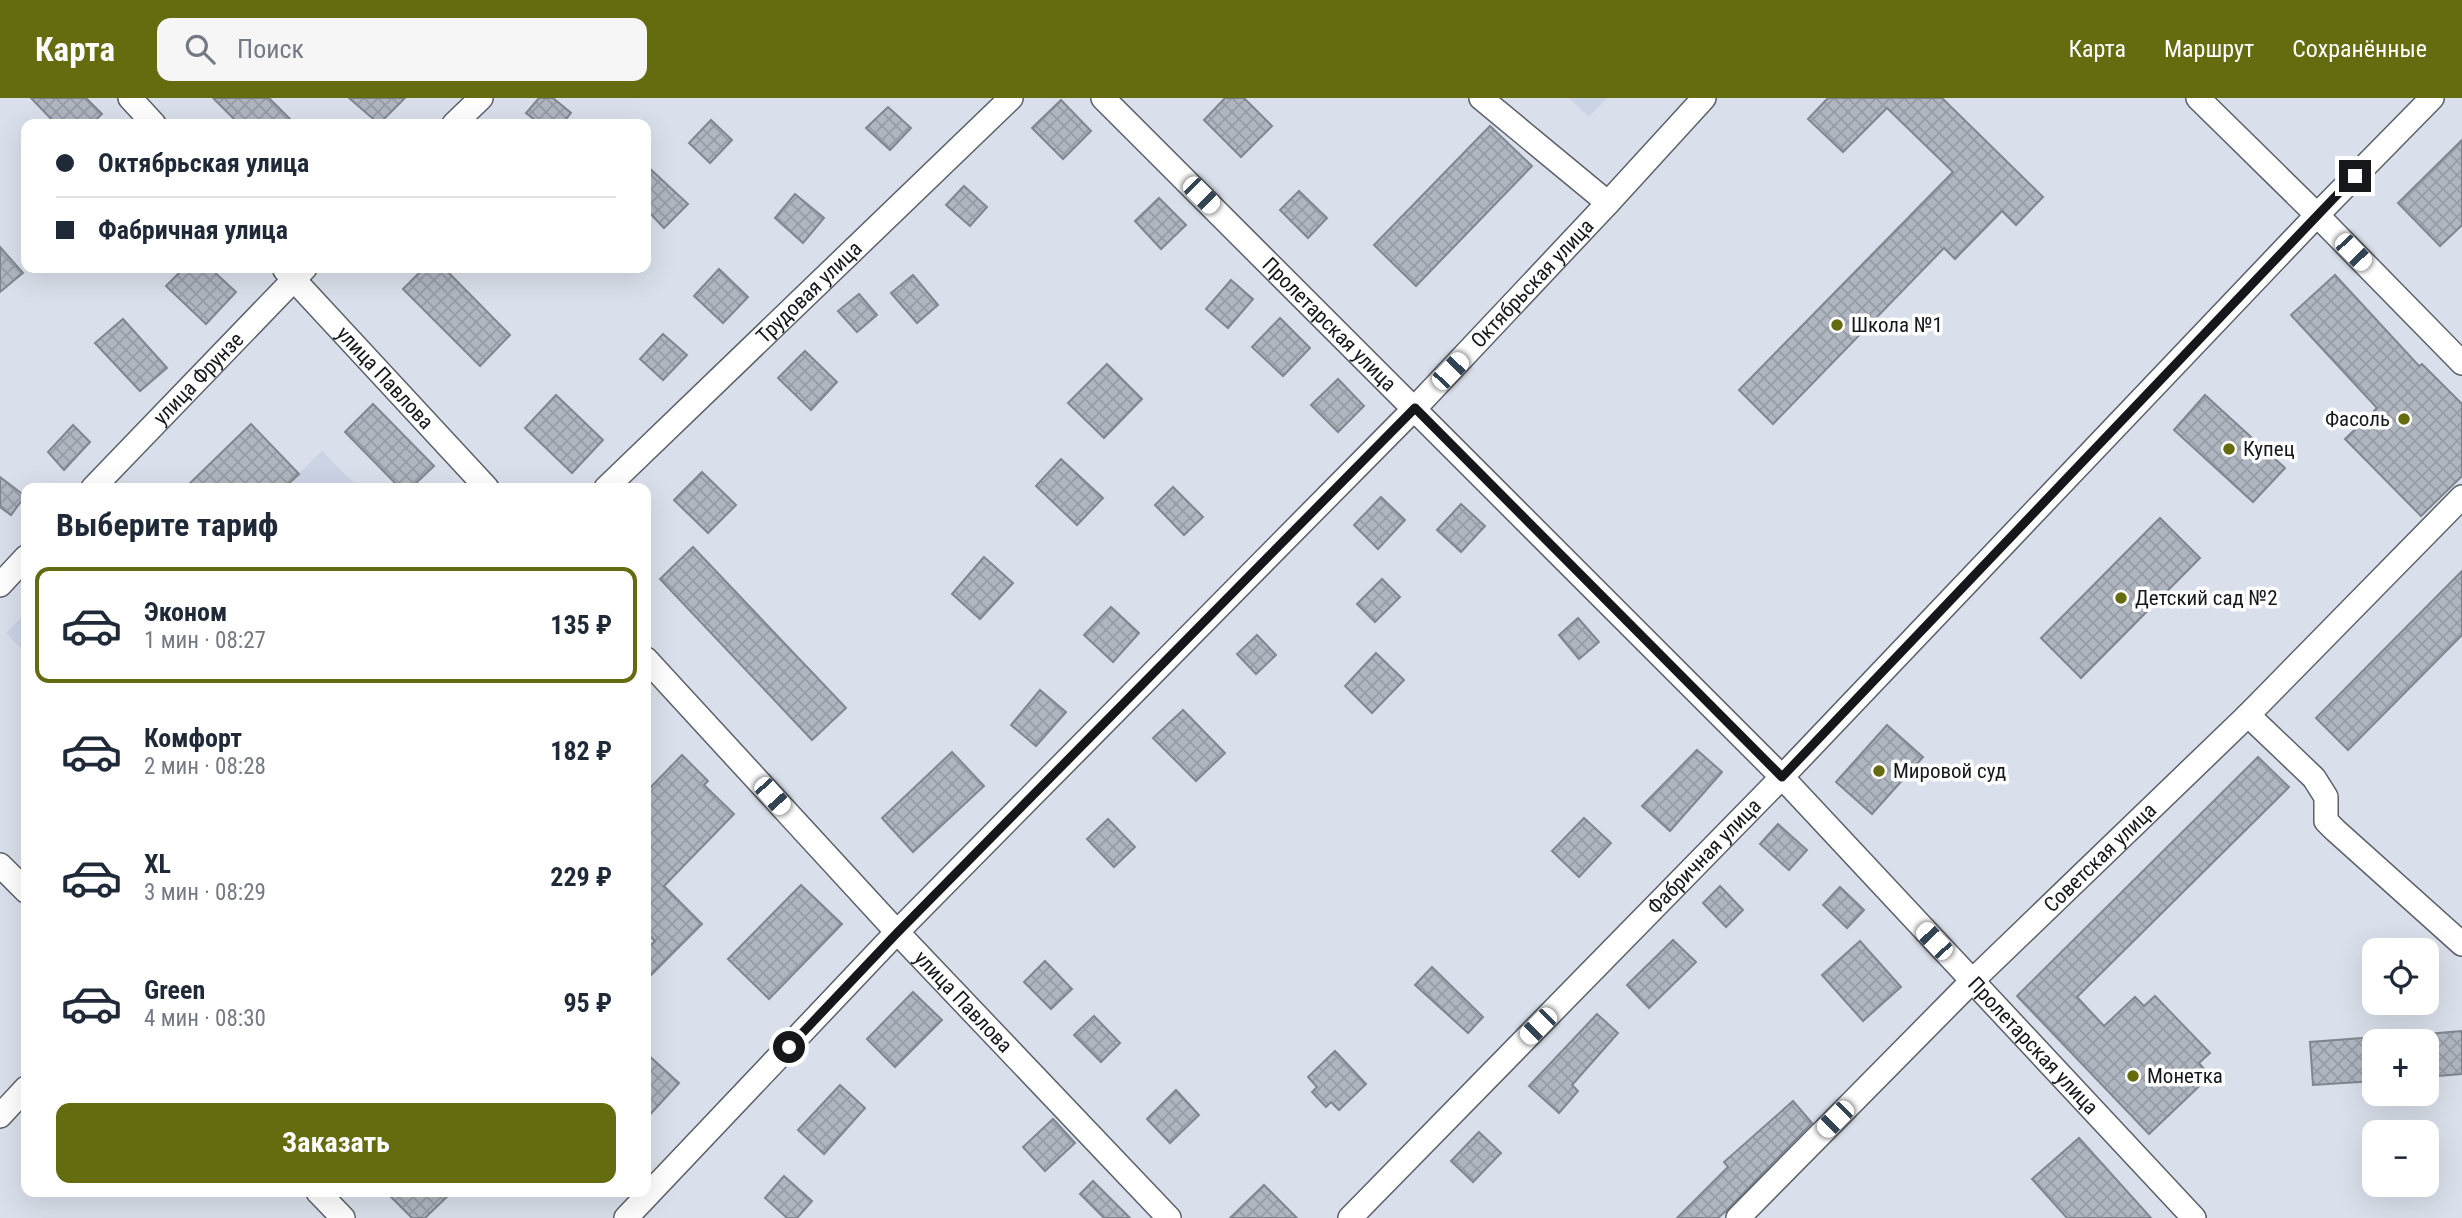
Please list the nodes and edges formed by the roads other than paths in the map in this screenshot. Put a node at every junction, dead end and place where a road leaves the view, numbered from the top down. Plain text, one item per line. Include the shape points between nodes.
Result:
1 (130, 98) edge
2 (481, 98) edge
3 (1011, 98) edge
4 (1103, 98) edge
5 (1481, 98) edge
6 (1704, 98) edge
7 (2198, 98) edge
8 (2432, 98) edge
9 (149, 119) edge
10 (459, 119) edge
11 (1608, 203) junction
12 (2317, 215) junction
13 (293, 273) edge
14 (295, 273) edge
15 (2462, 363) edge
16 (1415, 408) junction
17 (98, 483) edge
18 (483, 483) edge
19 (611, 483) edge
20 (2462, 497) edge
21 (21, 562) edge
22 (0, 585) edge
23 (651, 664) edge
24 (2248, 715) junction
25 (1782, 777) junction
26 (0, 865) edge
27 (21, 886) edge
28 (897, 933) junction
29 (2462, 944) edge
30 (1972, 981) junction
31 (21, 1093) edge
32 (0, 1116) edge
33 (651, 1192) edge
34 (323, 1197) edge
35 (646, 1197) edge
36 (343, 1218) edge
37 (626, 1218) edge
38 (1168, 1218) edge
39 (1350, 1218) edge
40 (1738, 1218) edge
41 (2194, 1218) edge

1 - 9 street
2 - 10 street
3 - 19 street, Трудовая улица
4 - 16 street, Пролетарская улица
5 - 11 street
6 - 11 street, Октябрьская улица
7 - 12 street
8 - 12 street, Фабричная улица
11 - 16 street, Октябрьская улица
12 - 15 street
12 - 25 street, Фабричная улица
13 - 17 street, улица Фрунзе
14 - 18 street, улица Павлова
16 - 25 street, Пролетарская улица
16 - 28 street, Октябрьская улица
20 - 24 street, Советская улица
21 - 22 street
23 - 28 street, улица Павлова
24 - 29 street via 2314,778 2326,797 2326,821
24 - 30 street, Советская улица
25 - 30 street, Пролетарская улица
25 - 39 street, Фабричная улица
26 - 27 street
28 - 33 street, Октябрьская улица
28 - 38 street, улица Павлова
30 - 40 street, Советская улица
30 - 41 street, Пролетарская улица
31 - 32 street
34 - 36 street
35 - 37 street, Октябрьская улица

